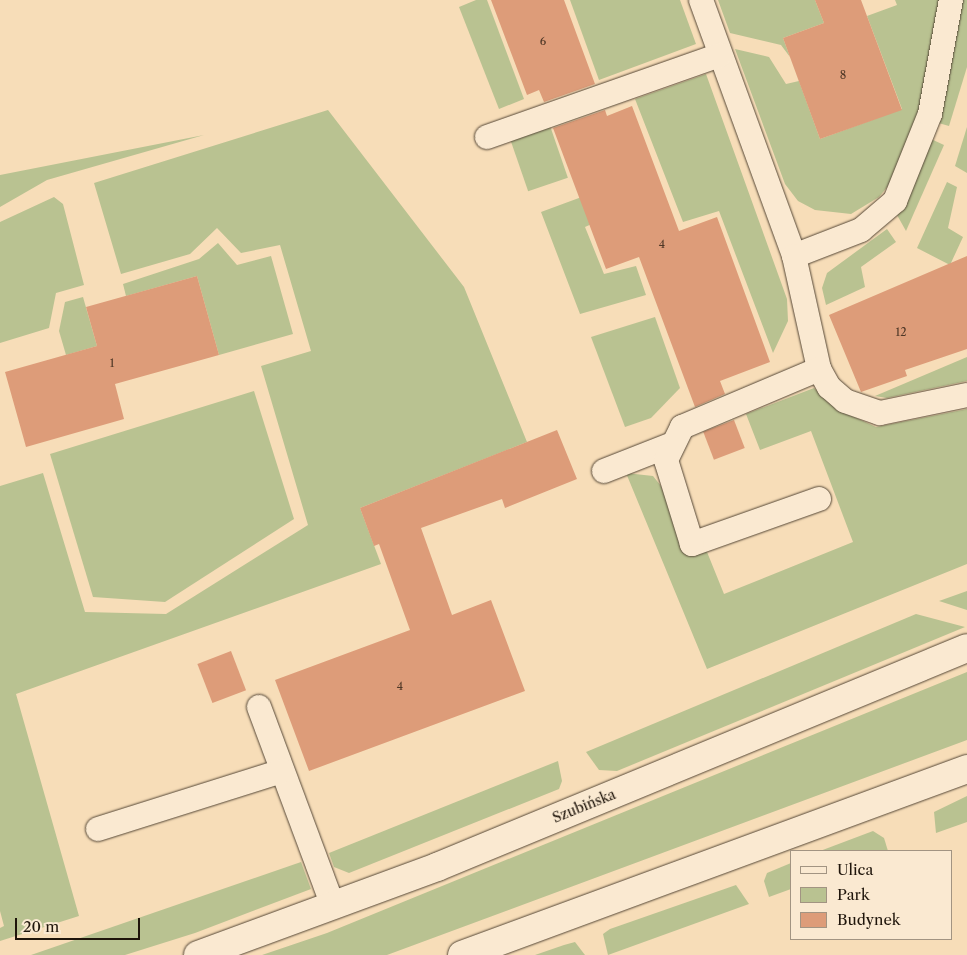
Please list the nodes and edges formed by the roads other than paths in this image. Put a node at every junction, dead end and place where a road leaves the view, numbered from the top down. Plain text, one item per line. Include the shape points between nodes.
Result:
1 (701, 0) edge
2 (951, 0) edge
3 (720, 55) junction
4 (487, 137) dead end
5 (794, 256) junction
6 (819, 369) junction
7 (967, 395) edge
8 (670, 445) junction
9 (604, 471) dead end
10 (819, 498) dead end
11 (967, 648) edge
12 (259, 708) dead end
13 (967, 769) edge
14 (282, 771) junction
15 (98, 829) dead end
16 (333, 906) junction
17 (198, 955) edge
18 (462, 955) edge

1 - 3 lane
2 - 5 lane via 930,114 895,201 861,230
3 - 4 lane
3 - 5 lane
5 - 6 lane
6 - 7 lane via 829,387 845,401 880,413
6 - 8 lane via 695,419 682,427
8 - 9 lane
8 - 10 lane via 668,476 692,544
11 - 16 main road, Szubińska
12 - 14 lane
13 - 18 main road
14 - 15 lane
14 - 16 lane
16 - 17 main road, Szubińska

